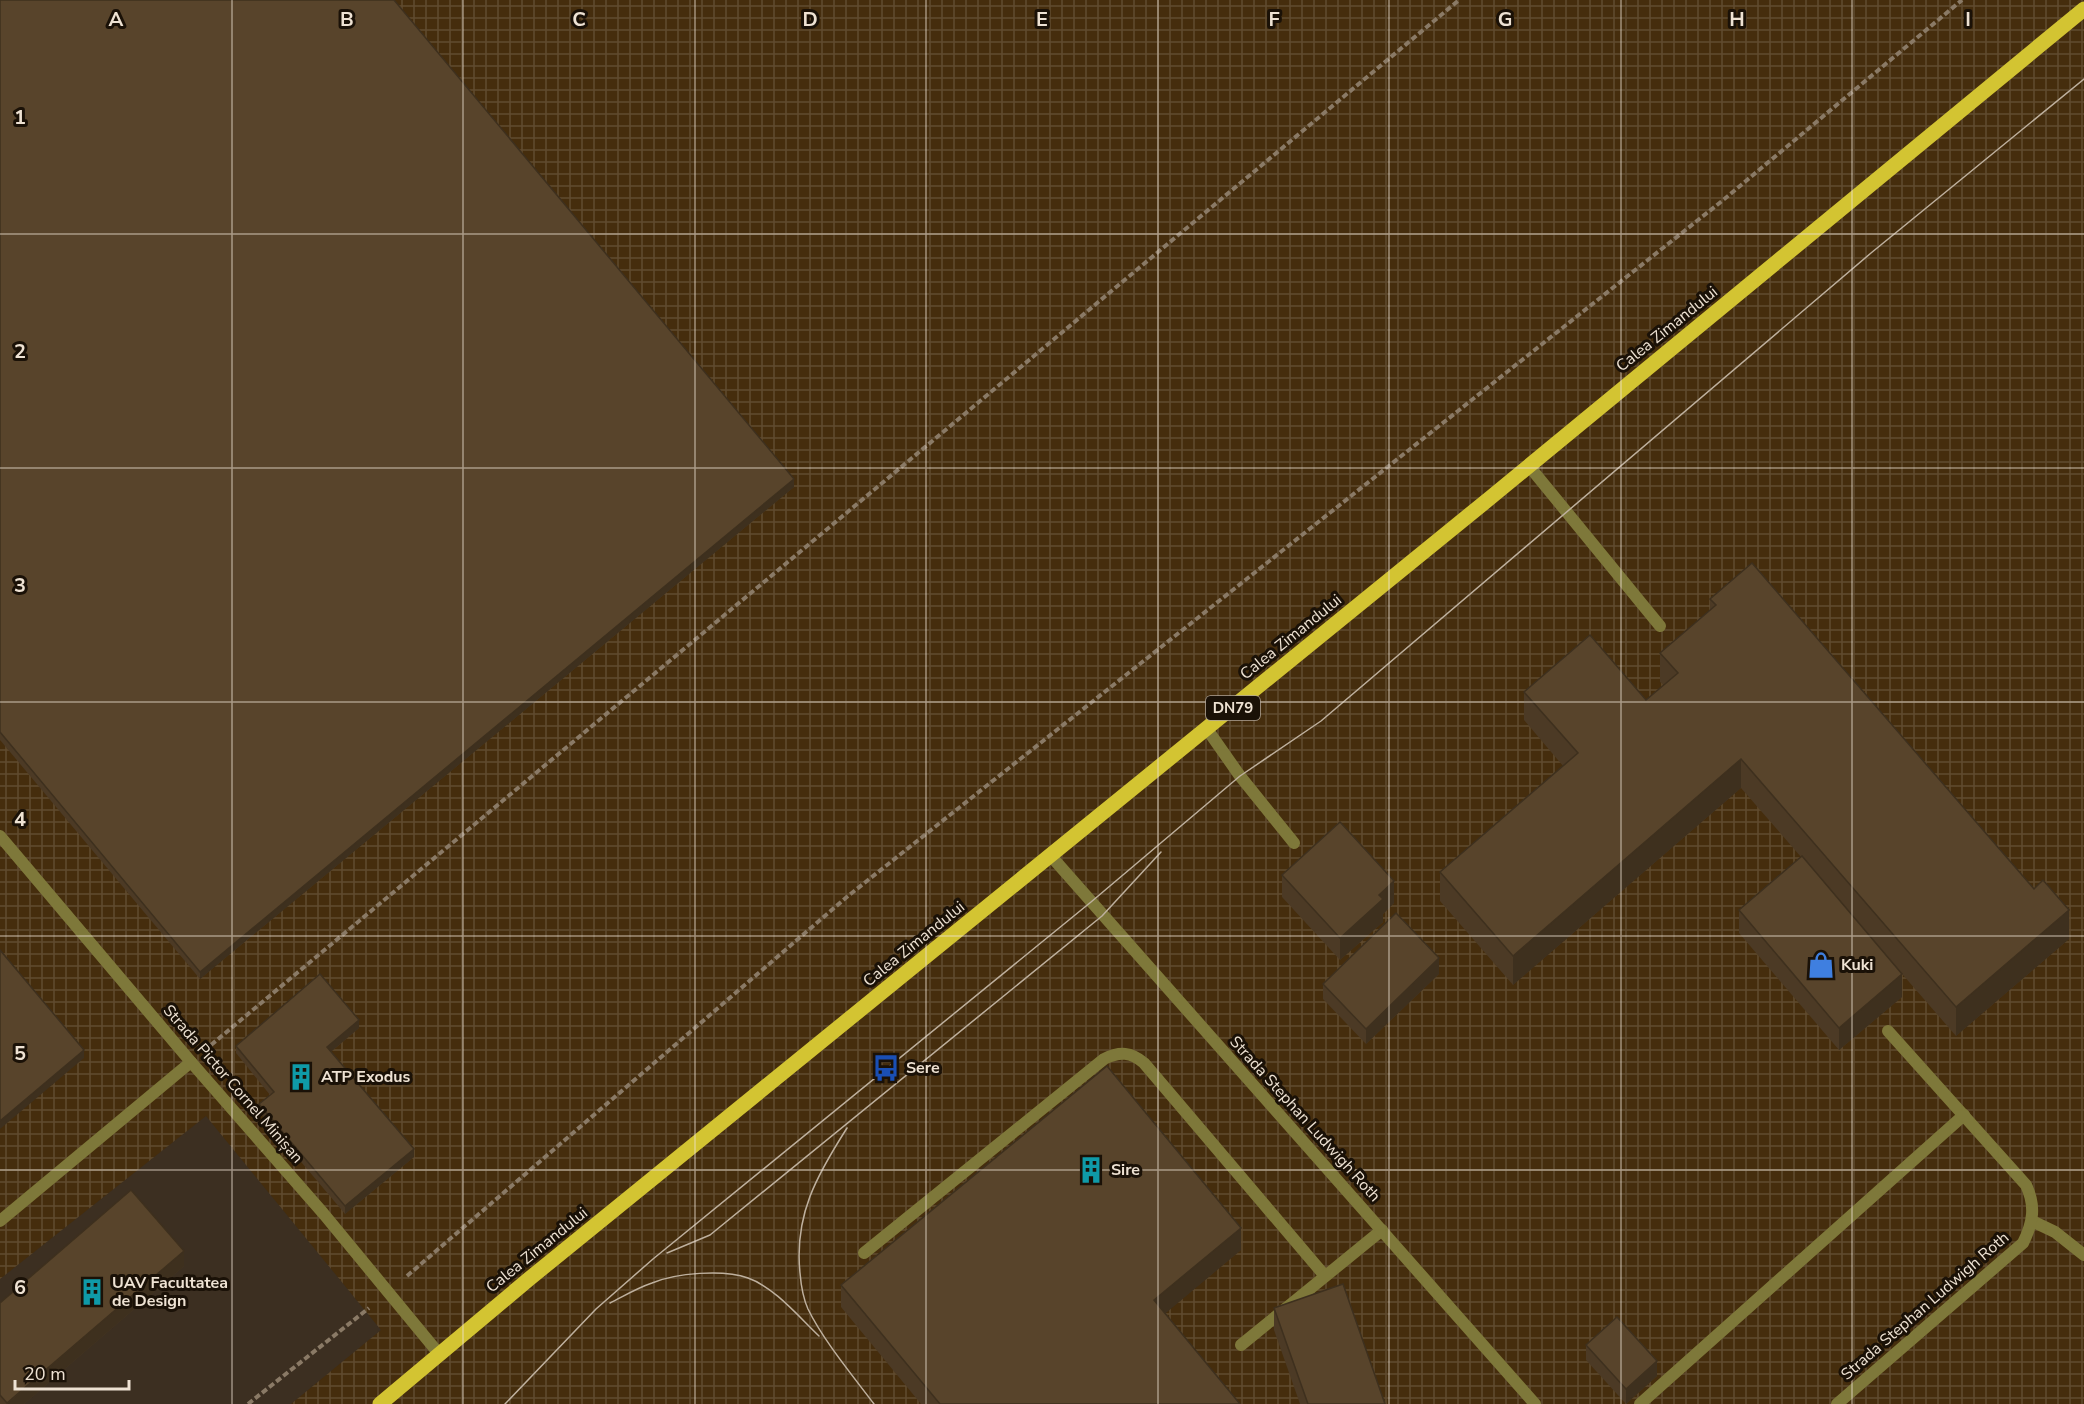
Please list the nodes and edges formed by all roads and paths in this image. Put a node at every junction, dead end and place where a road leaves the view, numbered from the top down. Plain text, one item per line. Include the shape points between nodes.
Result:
1 (1459, 0) edge
2 (1962, 0) edge
3 (2084, 9) edge
4 (1529, 466) junction
5 (1660, 626) dead end
6 (1207, 729) junction
7 (0, 836) edge
8 (1294, 843) dead end
9 (1051, 856) junction
10 (1887, 1031) dead end
11 (191, 1062) junction
12 (1964, 1115) junction
13 (0, 1221) edge
14 (2032, 1221) junction
15 (1382, 1230) junction
16 (864, 1253) dead end
17 (2084, 1255) edge
18 (1325, 1276) junction
19 (388, 1293) junction
20 (1240, 1345) dead end
21 (440, 1355) junction
22 (1533, 1403) edge
23 (248, 1404) edge
24 (380, 1404) edge
25 (1640, 1404) edge
26 (1837, 1404) edge

1 - 11 path
2 - 19 path via 1722,201 848,896
3 - 4 main road, Calea Zimandului / DN79
4 - 5 street
4 - 6 main road, Calea Zimandului / DN79
6 - 8 street
6 - 9 main road, Calea Zimandului / DN79
7 - 11 street, Strada Pictor Cornel Minișan
9 - 15 street, Strada Stephan Ludwigh Roth
9 - 21 main road, Calea Zimandului / DN79
10 - 12 street
11 - 13 street
11 - 19 street, Strada Pictor Cornel Minișan via 323,1212
12 - 14 street via 2026,1185
12 - 25 street
14 - 17 street via 2055,1232
14 - 26 street, Strada Stephan Ludwigh Roth via 2023,1243
15 - 18 street
15 - 22 street, Strada Stephan Ludwigh Roth
16 - 18 street via 1104,1059 1125,1053 1144,1063
18 - 20 street
19 - 21 street, Strada Pictor Cornel Minișan
19 - 23 path
21 - 24 main road, Calea Zimandului / DN79

